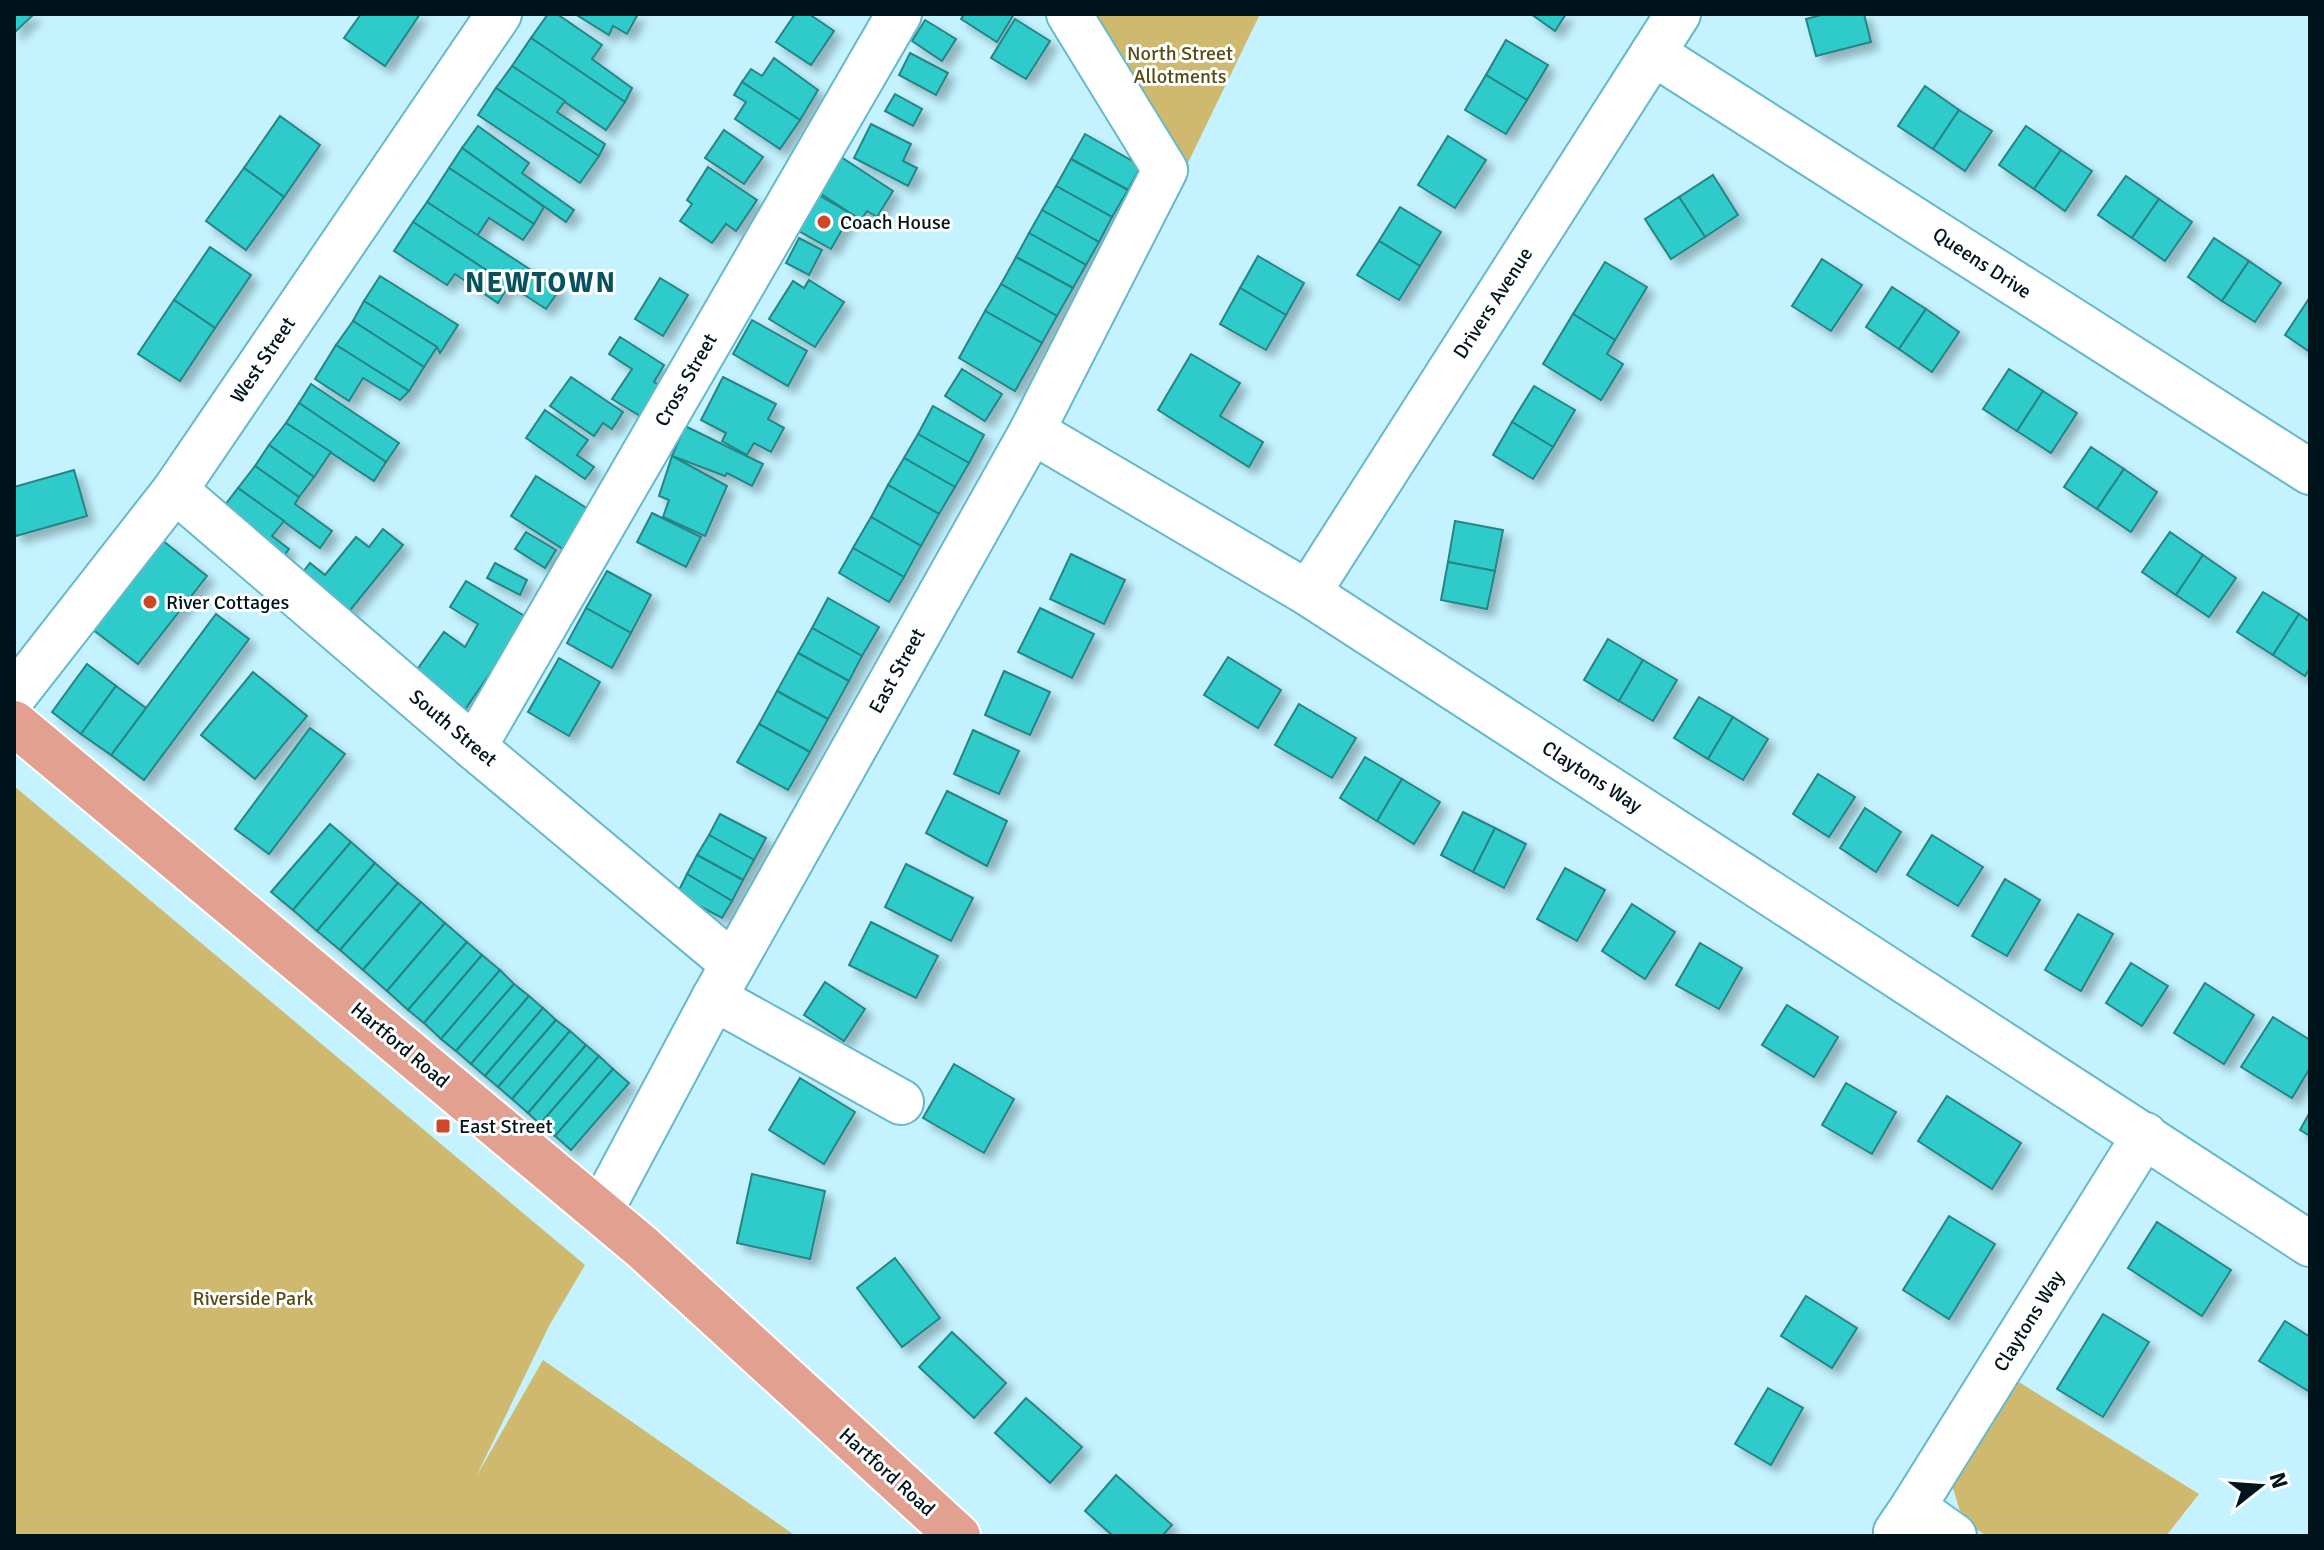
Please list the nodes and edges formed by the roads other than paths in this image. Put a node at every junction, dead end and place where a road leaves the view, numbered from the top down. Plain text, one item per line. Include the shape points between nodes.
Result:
1 (499, 14) edge
2 (899, 14) edge
3 (1069, 14) edge
4 (1678, 14) edge
5 (1653, 53) junction
6 (1032, 431) junction
7 (2310, 472) edge
8 (175, 490) junction
9 (1308, 593) junction
10 (14, 696) edge
11 (14, 723) edge
12 (474, 747) junction
13 (724, 981) junction
14 (901, 1102) dead end
15 (2145, 1135) junction
16 (600, 1212) junction
17 (2310, 1244) edge
18 (958, 1536) edge
19 (1954, 1536) edge

1 - 8 street, West Street
2 - 12 street, Cross Street
3 - 6 street, East Street via 1165,170
4 - 5 street, Drivers Avenue
5 - 7 street, Queens Drive
5 - 9 street, Drivers Avenue
6 - 9 street, Claytons Way
6 - 13 street, East Street
8 - 10 street, West Street
8 - 12 street, South Street
9 - 15 street, Claytons Way
11 - 16 main road, Hartford Road
12 - 13 street, South Street
13 - 14 street, South Street
13 - 16 street, East Street
15 - 17 street, Claytons Way
15 - 19 street, Claytons Way via 1904,1520
16 - 18 main road, Hartford Road

